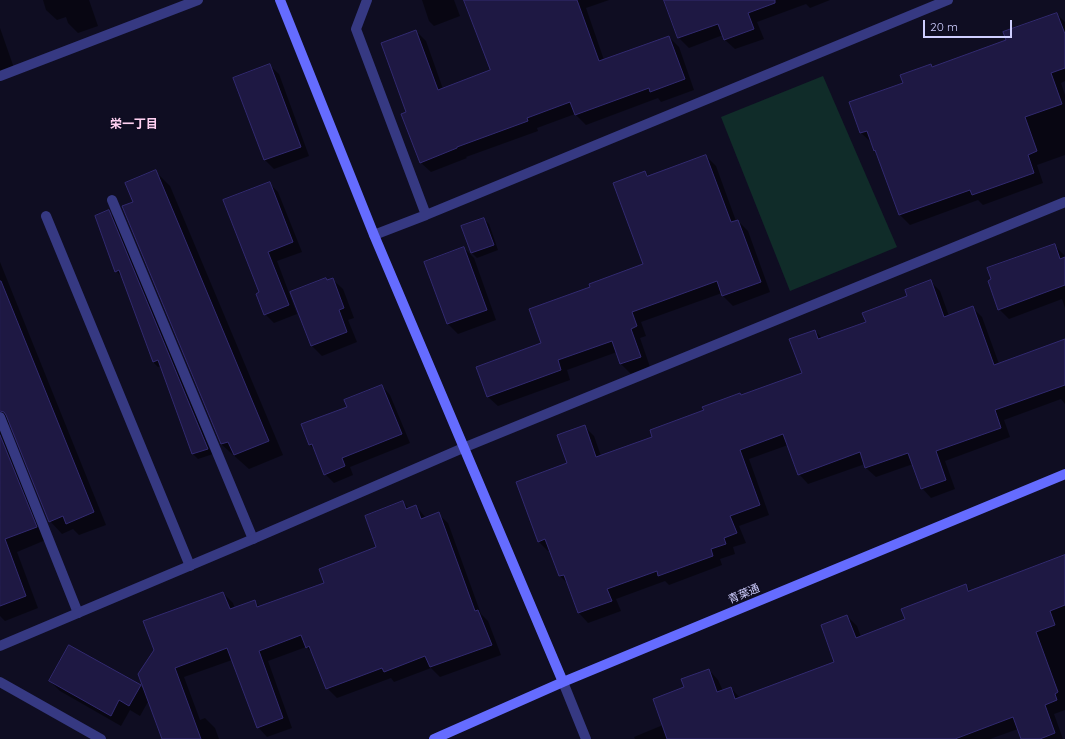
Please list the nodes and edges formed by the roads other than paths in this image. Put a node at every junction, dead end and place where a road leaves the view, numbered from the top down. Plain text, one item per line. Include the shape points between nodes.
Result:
1 (198, 0) edge
2 (280, 0) edge
3 (367, 0) edge
4 (948, 0) edge
5 (0, 76) edge
6 (112, 200) dead end
7 (1065, 202) edge
8 (426, 215) junction
9 (46, 216) dead end
10 (374, 235) junction
11 (0, 417) edge
12 (463, 448) junction
13 (1065, 474) edge
14 (253, 539) junction
15 (190, 566) junction
16 (78, 613) junction
17 (0, 646) edge
18 (0, 682) edge
19 (563, 682) junction
20 (101, 739) edge
21 (434, 739) edge
22 (586, 739) edge

1 - 5 street
2 - 10 street
3 - 8 street via 356,29
4 - 8 street
6 - 14 street
7 - 12 street
8 - 10 street
9 - 15 street
10 - 12 street
11 - 16 street
12 - 14 street
12 - 19 street
13 - 19 street, 青葉通
14 - 15 street
15 - 16 street
16 - 17 street
18 - 20 street
19 - 21 street, 青葉通
19 - 22 street

